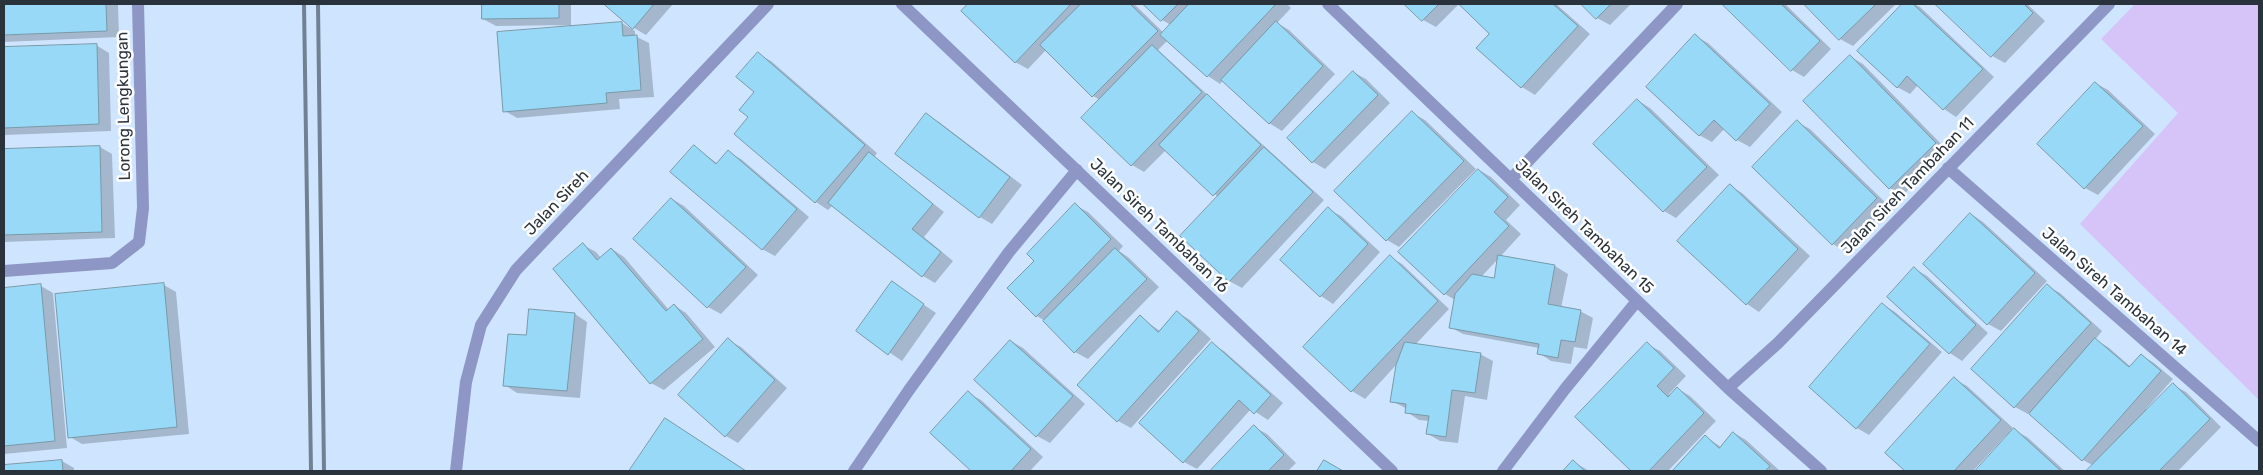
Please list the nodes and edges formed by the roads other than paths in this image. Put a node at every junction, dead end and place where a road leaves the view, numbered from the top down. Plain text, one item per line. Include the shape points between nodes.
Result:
1 (138, 4) edge
2 (768, 4) edge
3 (902, 4) edge
4 (1328, 4) edge
5 (1677, 4) edge
6 (2109, 4) edge
7 (1948, 168) junction
8 (1077, 170) junction
9 (1511, 179) junction
10 (4, 271) edge
11 (1637, 302) junction
12 (1728, 388) junction
13 (2259, 441) edge
14 (456, 471) edge
15 (854, 471) edge
16 (1392, 471) edge
17 (1502, 471) edge
18 (1821, 471) edge

1 - 10 street, Lorong Lengkungan via 143,208 139,242 112,263
2 - 14 street, Jalan Sireh via 516,270 481,325 466,382
3 - 8 street, Jalan Sireh Tambahan 16
4 - 9 street, Jalan Sireh Tambahan 15
5 - 9 street
6 - 7 street, Jalan Sireh Tambahan 11
7 - 12 street, Jalan Sireh Tambahan 11 via 1778,343
7 - 13 street, Jalan Sireh Tambahan 14
8 - 15 street via 1009,252
8 - 16 street, Jalan Sireh Tambahan 16
9 - 11 street, Jalan Sireh Tambahan 15
11 - 12 street, Jalan Sireh Tambahan 15
11 - 17 street
12 - 18 street, Jalan Sireh Tambahan 15

